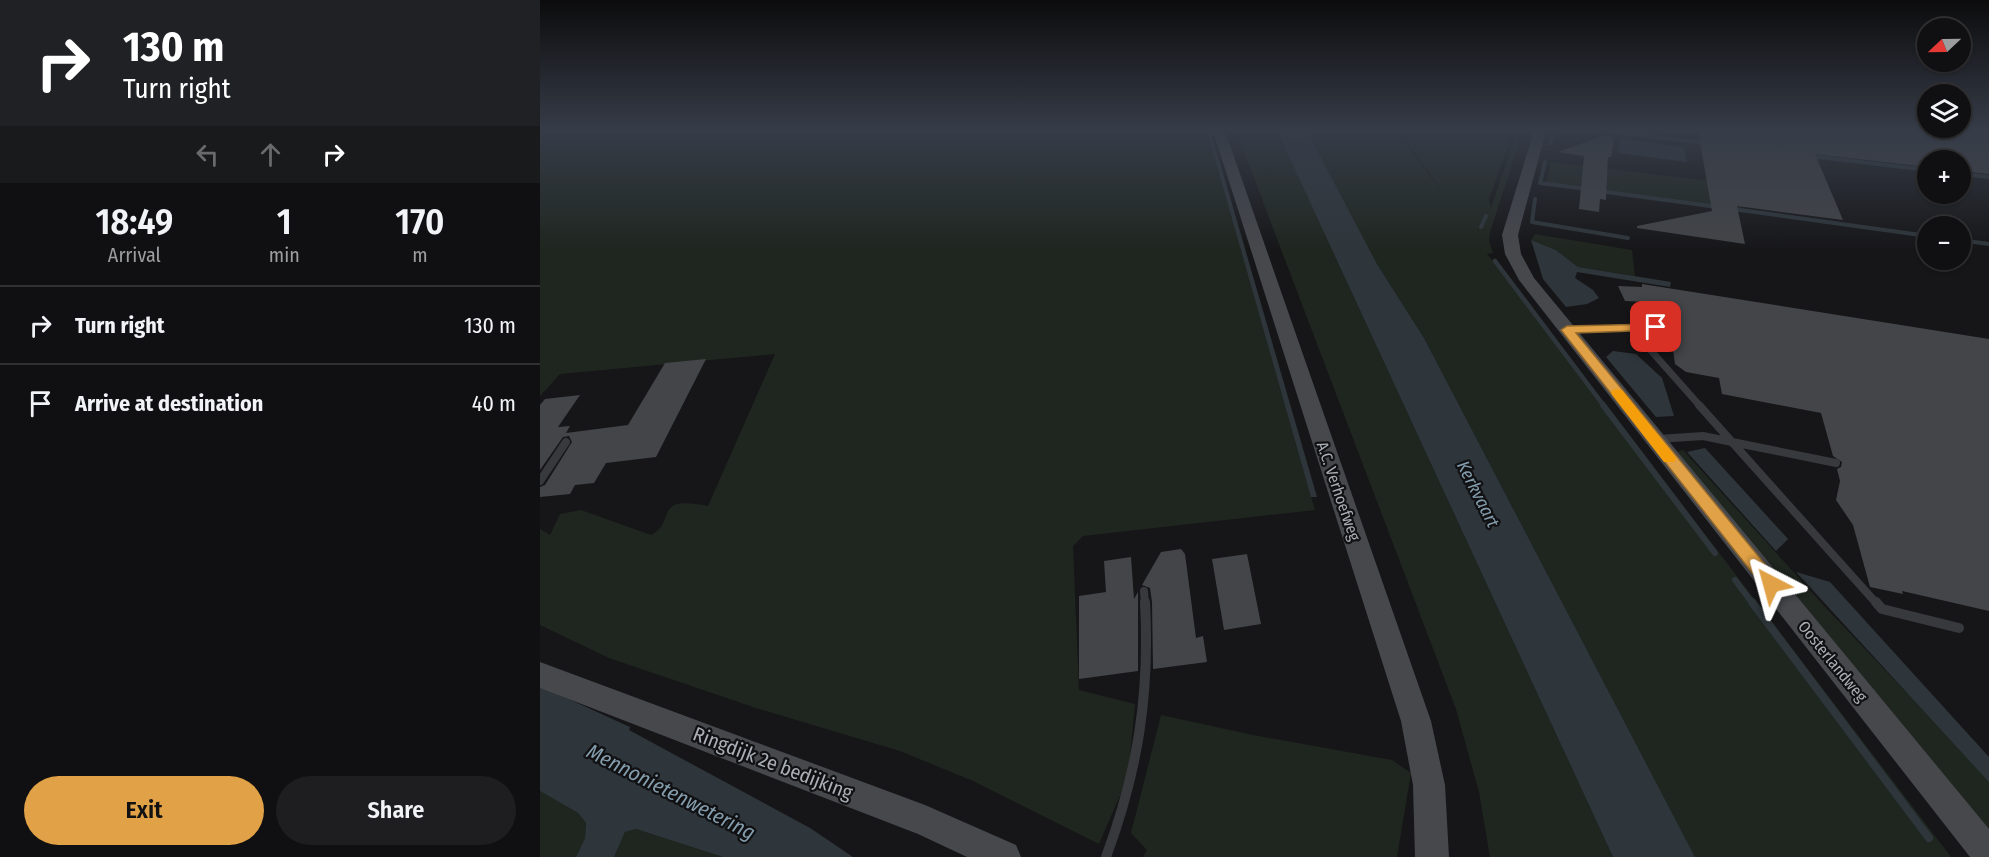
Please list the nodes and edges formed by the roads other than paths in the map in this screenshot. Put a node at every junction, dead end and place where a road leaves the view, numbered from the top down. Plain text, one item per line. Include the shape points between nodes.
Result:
1 (1232, 171) edge
2 (1528, 171) edge
3 (1631, 328) junction
4 (1567, 330) junction
5 (1670, 330) dead end
6 (1654, 440) junction
7 (566, 442) dead end
8 (1732, 442) junction
9 (1836, 464) dead end
10 (540, 481) edge
11 (1144, 591) dead end
12 (1959, 628) dead end
13 (540, 675) edge
14 (1989, 855) edge
15 (1004, 857) edge
16 (1106, 857) edge
17 (1432, 857) edge

1 - 17 street, A.C. Verhoefweg via 1416,721 1429,785
2 - 4 street, Oosterlandweg via 1510,235 1513,254 1527,280
3 - 4 lane
3 - 5 lane
3 - 8 lane
4 - 6 street, Oosterlandweg
6 - 8 lane via 1703,436
6 - 14 street, Oosterlandweg
7 - 10 lane
8 - 9 lane
8 - 12 lane via 1882,609
11 - 16 lane via 1147,668 1139,747 1124,813
13 - 15 street, Ringdijk 2e bedijking via 925,821

